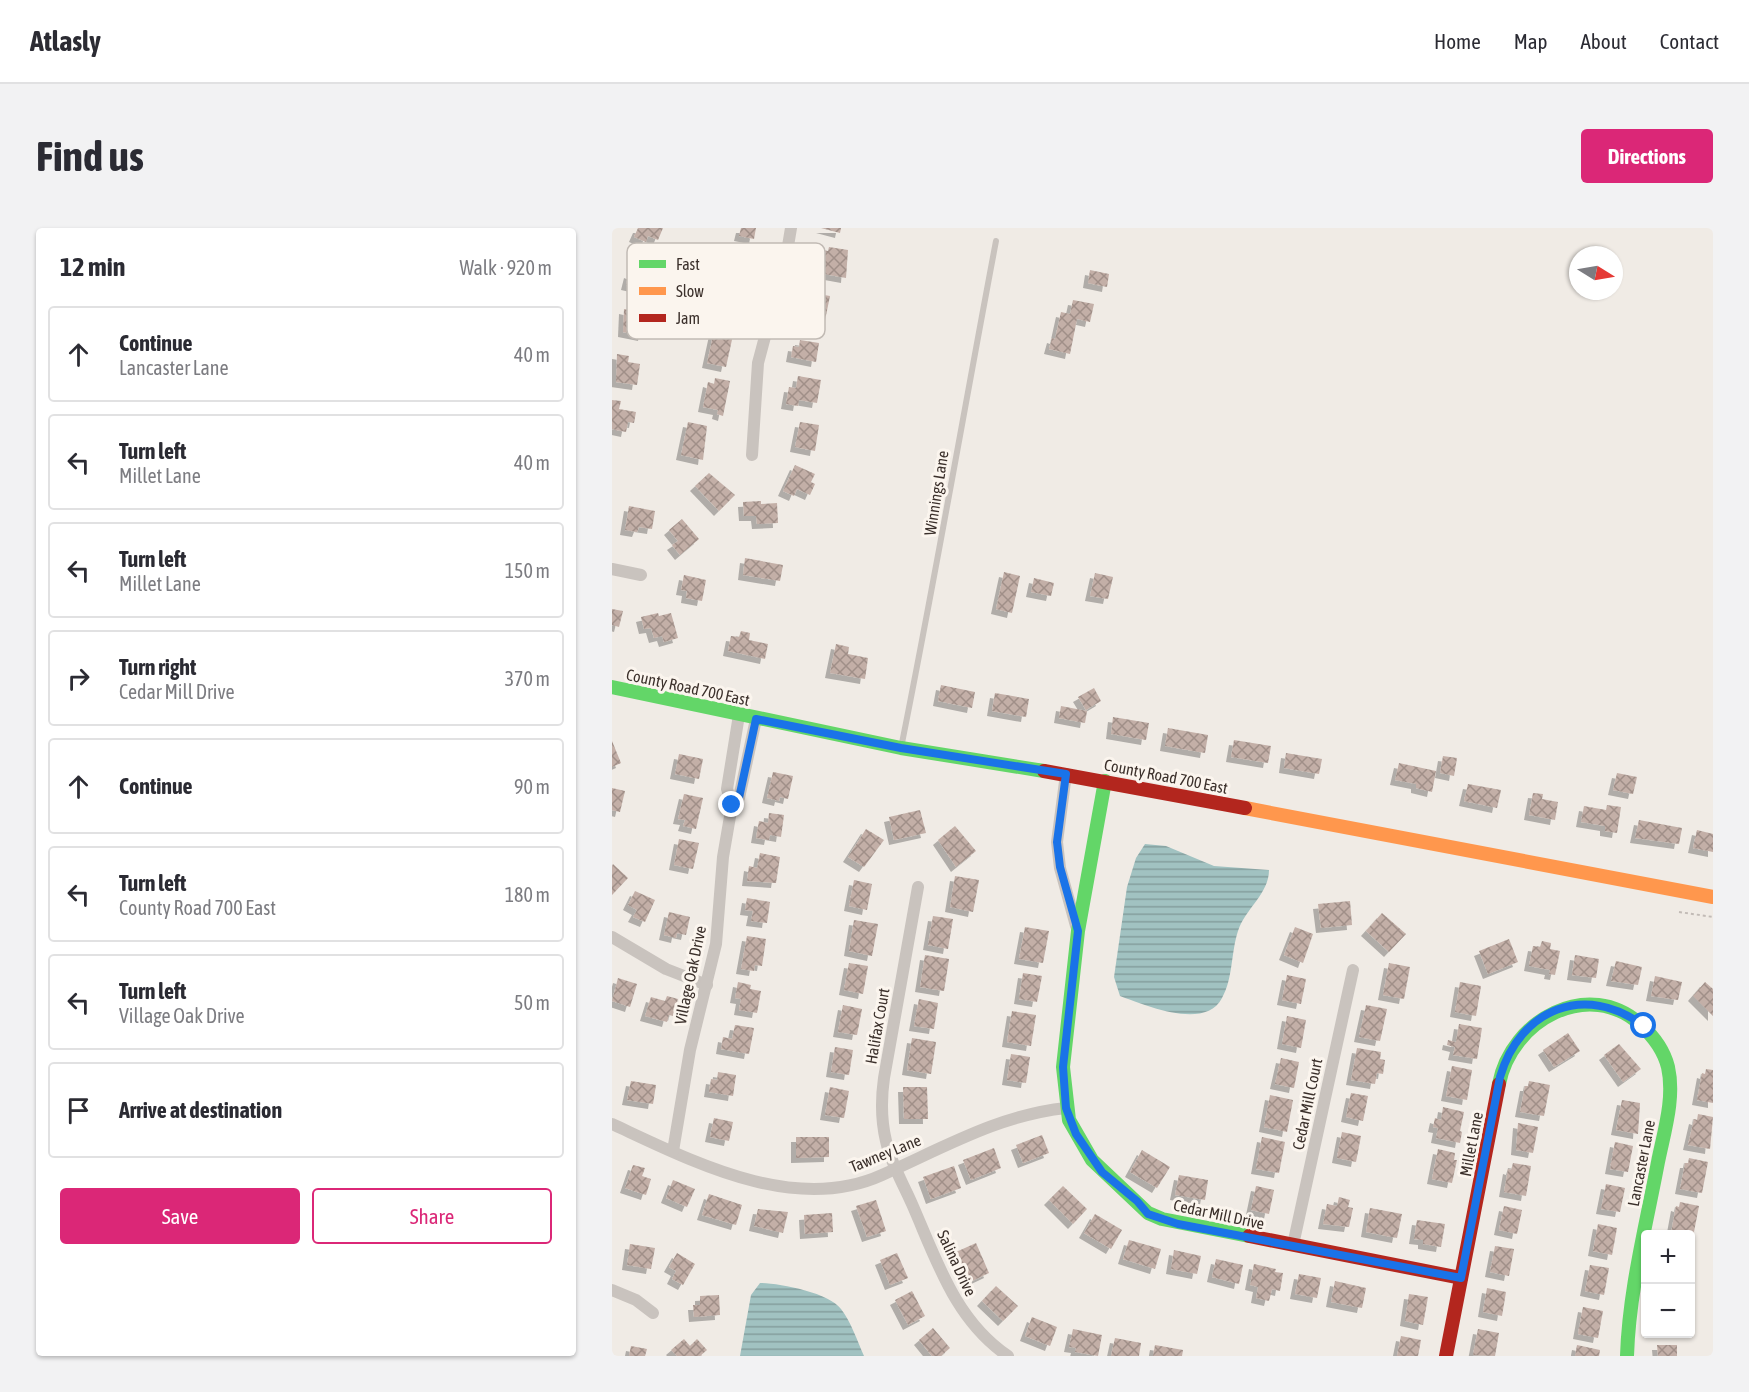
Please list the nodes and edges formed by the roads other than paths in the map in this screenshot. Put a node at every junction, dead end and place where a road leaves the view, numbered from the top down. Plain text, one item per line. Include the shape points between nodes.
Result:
1 (791, 228) edge
2 (996, 241) dead end
3 (788, 243) edge
4 (764, 339) edge
5 (752, 455) dead end
6 (612, 569) edge
7 (641, 575) dead end
8 (612, 687) edge
9 (739, 715) junction
10 (756, 719) junction
11 (901, 748) junction
12 (1066, 774) junction
13 (1105, 781) junction
14 (732, 805) junction
15 (918, 887) dead end
16 (1713, 897) edge
17 (1078, 931) junction
18 (612, 937) edge
19 (1353, 970) dead end
20 (707, 985) junction
21 (1605, 1007) joint
22 (1066, 1108) junction
23 (612, 1124) edge
24 (673, 1151) junction
25 (895, 1169) junction
26 (1293, 1245) junction
27 (1461, 1278) junction
28 (612, 1290) edge
29 (653, 1312) dead end
30 (1008, 1356) edge
31 (1446, 1356) edge
32 (1627, 1356) edge

1 - 3 street
2 - 11 lane, Winnings Lane
4 - 5 street via 758,363
6 - 7 street
8 - 9 street, County Road 700 East
9 - 10 street, County Road 700 East
9 - 14 street, Village Oak Drive via 727,789
10 - 11 street, County Road 700 East
10 - 14 street, Village Oak Drive via 739,798
11 - 12 street, County Road 700 East
12 - 13 street, County Road 700 East
12 - 17 street via 1057,842
13 - 16 street, County Road 700 East
13 - 17 street, Cedar Mill Drive
14 - 20 street, Village Oak Drive via 716,944
15 - 25 street, Halifax Court via 882,1091 884,1131
17 - 22 street, Cedar Mill Drive via 1063,1067
18 - 20 street via 666,969
19 - 26 street, Cedar Mill Court
20 - 24 street, Village Oak Drive via 690,1050
21 - 27 street, Millet Lane via 1551,1011 1529,1025 1509,1052 1500,1077
21 - 32 street, Lancaster Lane via 1632,1017 1654,1036 1670,1076 1669,1105 1628,1318
22 - 25 street, Tawney Lane via 1005,1120
22 - 26 street, Cedar Mill Drive via 1092,1160 1148,1214 1178,1224
23 - 24 street, Tawney Lane
24 - 25 street, Tawney Lane via 742,1178 806,1189 852,1185
25 - 30 street, Salina Drive via 961,1311
26 - 27 street, Cedar Mill Drive
27 - 31 street, Millet Lane
28 - 29 street

